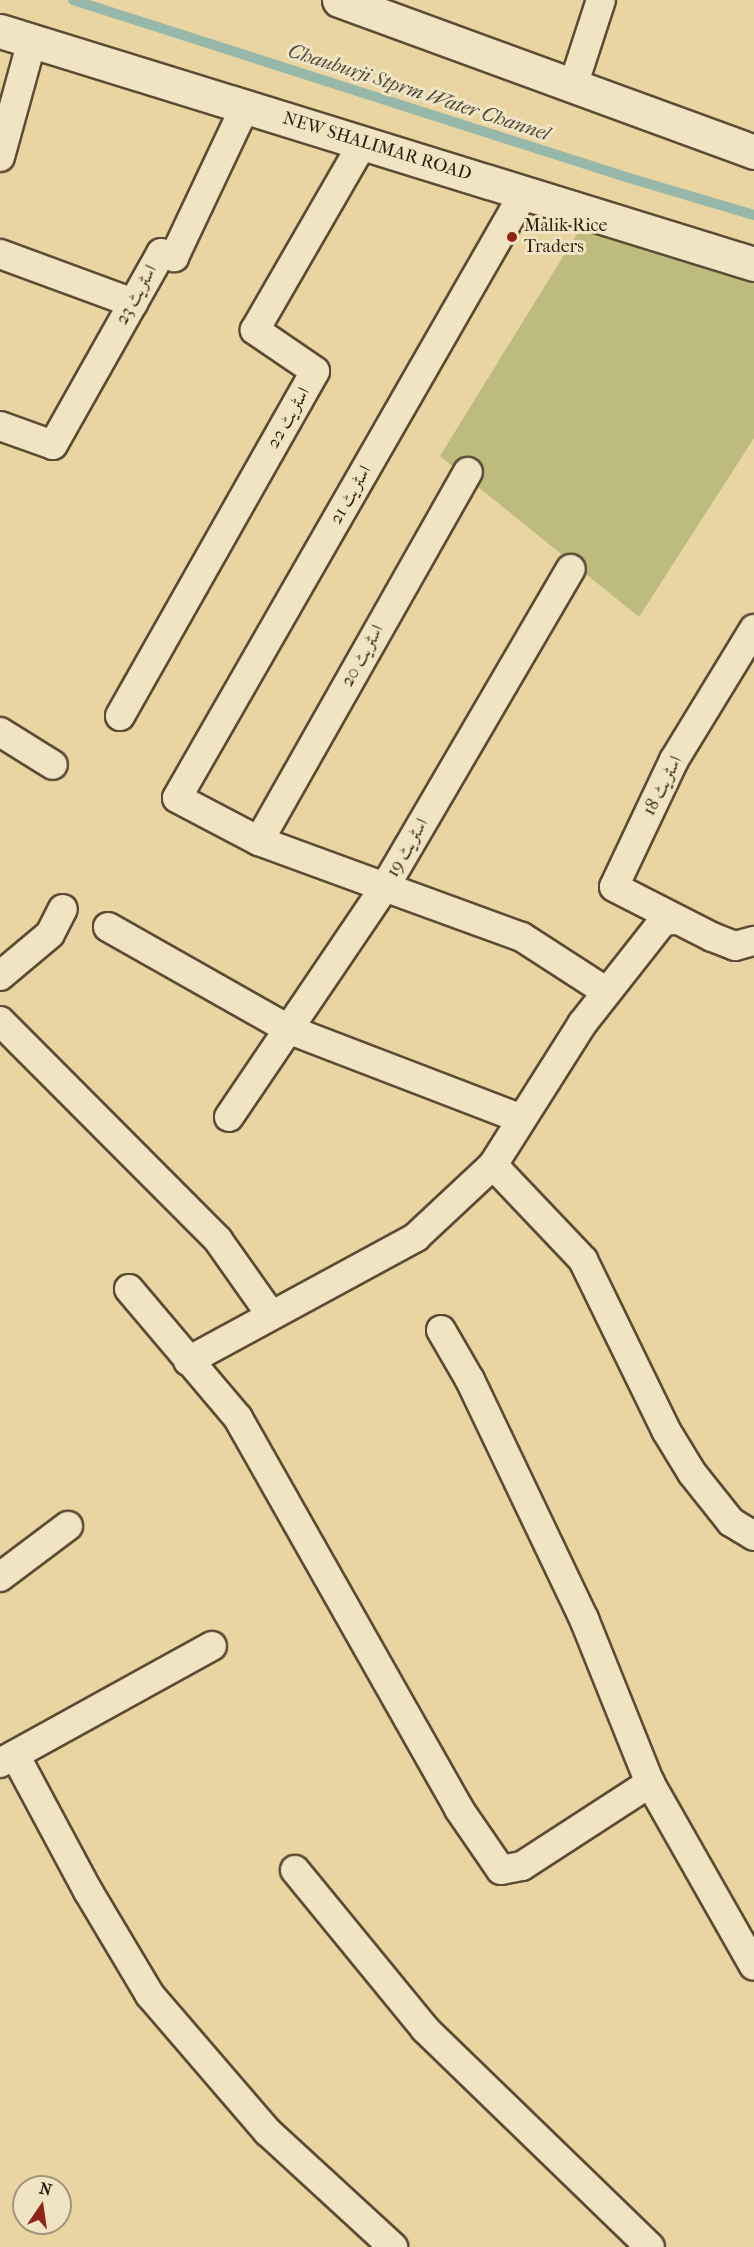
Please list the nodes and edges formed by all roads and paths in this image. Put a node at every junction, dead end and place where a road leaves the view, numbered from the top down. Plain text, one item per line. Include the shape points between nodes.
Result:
1 (339, 0) edge
2 (601, 0) edge
3 (0, 31) edge
4 (32, 41) junction
5 (573, 86) junction
6 (246, 107) junction
7 (363, 143) junction
8 (754, 152) edge
9 (0, 157) edge
10 (524, 193) junction
11 (0, 254) edge
12 (754, 264) edge
13 (133, 303) junction
14 (0, 426) edge
15 (468, 472) dead end
16 (571, 569) dead end
17 (754, 629) edge
18 (120, 716) dead end
19 (0, 732) edge
20 (53, 765) dead end
21 (259, 841) junction
22 (386, 885) junction
23 (63, 909) dead end
24 (674, 920) junction
25 (108, 927) dead end
26 (754, 941) edge
27 (0, 976) edge
28 (607, 992) junction
29 (0, 1021) edge
30 (290, 1030) junction
31 (229, 1117) dead end
32 (522, 1119) junction
33 (493, 1165) junction
34 (129, 1289) dead end
35 (270, 1315) junction
36 (441, 1330) dead end
37 (188, 1360) junction
38 (68, 1526) dead end
39 (754, 1536) edge
40 (0, 1577) edge
41 (212, 1646) dead end
42 (7, 1759) edge
43 (650, 1783) junction
44 (295, 1870) dead end
45 (754, 1966) edge
46 (393, 2247) edge
47 (650, 2247) edge

1 - 5 street
2 - 5 street
3 - 4 street, NEW SHALIMAR ROAD
4 - 6 street, NEW SHALIMAR ROAD
4 - 9 street
5 - 8 street
6 - 7 street, NEW SHALIMAR ROAD
6 - 13 street, اسٹریٹ 23 via 174,257 161,253
7 - 10 street, NEW SHALIMAR ROAD
7 - 18 street, اسٹریٹ 22 via 255,330 315,371
10 - 12 street, NEW SHALIMAR ROAD
10 - 21 street, اسٹریٹ 21 via 177,798
11 - 13 street
13 - 14 street, اسٹریٹ 23 via 53,445
15 - 21 street, اسٹریٹ 20
16 - 22 street, اسٹریٹ 19
17 - 24 street, اسٹریٹ 18 via 674,760 614,887
19 - 20 street
21 - 22 street
22 - 28 street via 522,937
22 - 30 street, اسٹریٹ 19
23 - 27 street via 51,934
24 - 26 street via 735,946
24 - 28 street via 663,921
25 - 30 street
28 - 32 street
29 - 35 street via 218,1240
30 - 31 street, اسٹریٹ 19
30 - 32 street
32 - 33 street
33 - 35 street via 416,1237
33 - 39 street via 583,1260 667,1432 692,1473 731,1522
34 - 37 street
35 - 37 street
36 - 43 street via 470,1380 584,1619
37 - 43 street via 238,1418 459,1809 501,1870 522,1866
38 - 40 street
41 - 42 street
42 - 46 street via 150,1995 268,2132
43 - 45 street
44 - 47 street via 425,2029

